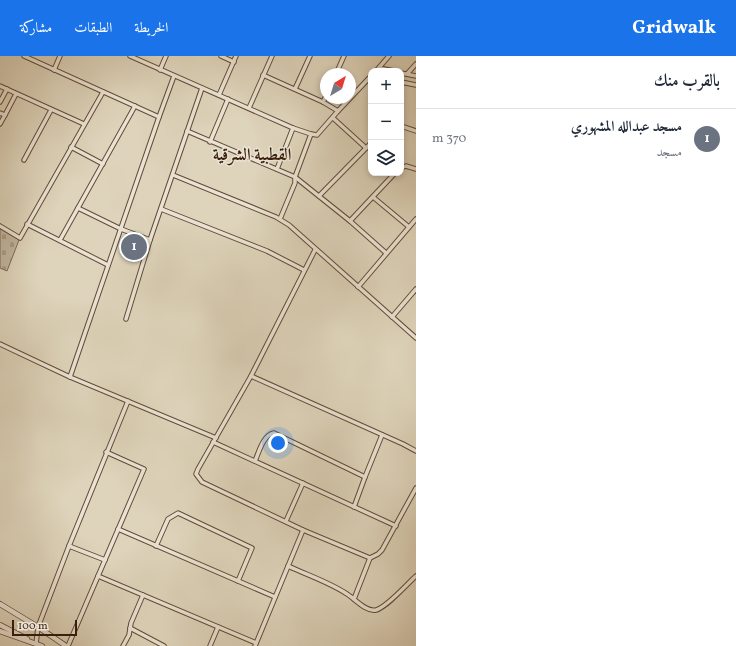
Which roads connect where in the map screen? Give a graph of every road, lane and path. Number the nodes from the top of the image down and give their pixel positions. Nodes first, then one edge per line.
1 (24, 56) edge
2 (60, 56) edge
3 (130, 56) edge
4 (166, 56) edge
5 (221, 56) edge
6 (236, 56) edge
7 (272, 56) edge
8 (310, 56) edge
9 (344, 56) edge
10 (389, 56) edge
11 (234, 62) junction
12 (416, 64) edge
13 (339, 68) edge
14 (378, 68) edge
15 (54, 70) junction
16 (160, 70) junction
17 (404, 73) edge
18 (407, 74) junction
19 (263, 75) junction
20 (174, 76) junction
21 (416, 76) edge
22 (368, 79) edge
23 (404, 83) edge
24 (416, 85) edge
25 (0, 86) edge
26 (202, 88) junction
27 (7, 89) junction
28 (295, 89) junction
29 (102, 92) junction
30 (16, 94) junction
31 (219, 95) junction
32 (228, 99) junction
33 (320, 101) edge
34 (0, 102) edge
35 (326, 104) edge
36 (135, 106) junction
37 (249, 108) junction
38 (51, 110) junction
39 (338, 111) junction
40 (0, 113) edge
41 (5, 115) junction
42 (159, 117) junction
43 (332, 118) junction
44 (0, 124) edge
45 (84, 124) junction
46 (404, 127) edge
47 (293, 128) junction
48 (416, 131) edge
49 (187, 132) junction
50 (311, 134) junction
51 (210, 142) junction
52 (71, 147) junction
53 (366, 148) joint
54 (24, 160) dead end
55 (103, 164) junction
56 (404, 167) edge
57 (277, 169) junction
58 (416, 169) edge
59 (173, 175) junction
60 (392, 176) edge
61 (295, 178) junction
62 (319, 196) junction
63 (373, 197) junction
64 (78, 208) junction
65 (161, 209) junction
66 (416, 218) edge
67 (280, 219) junction
68 (350, 221) junction
69 (28, 224) junction
70 (0, 226) edge
71 (409, 227) junction
72 (121, 229) junction
73 (60, 240) junction
74 (150, 240) junction
75 (315, 250) junction
76 (386, 253) junction
77 (108, 265) junction
78 (304, 270) junction
79 (358, 287) junction
80 (416, 288) edge
81 (392, 317) junction
82 (126, 319) dead end
83 (416, 338) edge
84 (0, 344) edge
85 (251, 376) junction
86 (70, 377) junction
87 (128, 401) junction
88 (382, 435) junction
89 (216, 438) junction
90 (213, 442) junction
91 (416, 444) edge
92 (415, 451) edge
93 (106, 452) junction
94 (255, 461) junction
95 (365, 477) junction
96 (303, 483) junction
97 (416, 488) edge
98 (354, 507) junction
99 (286, 522) junction
100 (396, 526) junction
101 (118, 529) junction
102 (303, 530) junction
103 (69, 546) junction
104 (156, 546) junction
105 (370, 558) junction
106 (105, 560) junction
107 (288, 566) junction
108 (98, 576) junction
109 (416, 576) edge
110 (238, 581) junction
111 (143, 595) junction
112 (275, 597) junction
113 (354, 599) junction
114 (0, 604) edge
115 (0, 625) edge
116 (38, 626) junction
117 (218, 626) junction
118 (130, 628) junction
119 (0, 632) edge
120 (34, 643) junction
121 (256, 644) edge
122 (42, 646) edge
123 (67, 646) edge
124 (123, 646) edge
125 (164, 646) edge
126 (210, 646) edge

1 - 15 street
2 - 15 street
3 - 16 street
4 - 16 street
5 - 11 street
6 - 11 street
7 - 19 street
8 - 28 street
9 - 13 street
10 - 14 street
11 - 31 street
12 - 18 street
15 - 29 street
16 - 20 street
17 - 18 street
18 - 21 street
19 - 28 street
19 - 37 street
20 - 26 street
20 - 42 street
22 - 39 street
23 - 24 street
25 - 27 street
26 - 31 street
26 - 49 street
27 - 30 street
27 - 34 street
28 - 33 street
29 - 36 street
29 - 45 street
30 - 38 street
30 - 41 street
31 - 32 street
32 - 37 street
32 - 51 street
35 - 39 street
36 - 42 street
36 - 55 street
37 - 47 street
38 - 45 street
38 - 54 street
39 - 43 street
40 - 41 street
41 - 44 street
42 - 72 street
43 - 50 street
43 - 53 street
45 - 52 street
46 - 48 street
47 - 50 street
47 - 57 street
49 - 51 street
49 - 59 street
50 - 61 street
51 - 57 street
52 - 55 street
52 - 69 street
53 - 62 street
55 - 64 street
56 - 58 street
57 - 61 street
59 - 65 street
59 - 67 street
60 - 63 street
61 - 62 street
61 - 67 street
62 - 68 street
63 - 68 street
63 - 71 street
64 - 72 street
64 - 73 street
65 - 74 street
65 - 78 street
66 - 71 street
67 - 75 street
68 - 76 street
69 - 70 street
69 - 73 street
71 - 76 street
72 - 74 street
72 - 77 street
73 - 77 street
74 - 82 street
75 - 78 street
75 - 79 street
76 - 79 street
77 - 86 street
78 - 85 street
79 - 81 street
80 - 81 street
81 - 83 street
84 - 86 street
85 - 88 street
85 - 89 street
86 - 87 street
87 - 89 street
87 - 93 street
88 - 92 street
88 - 95 street
89 - 90 street
90 - 94 street
90 - 99 street
91 - 92 street
93 - 101 street
93 - 103 street
94 - 95 street
94 - 96 street
95 - 98 street
96 - 98 street
96 - 99 street
97 - 100 street
98 - 100 street
99 - 102 street
100 - 105 street
101 - 104 street
101 - 106 street
102 - 105 street
102 - 107 street
103 - 106 street
103 - 116 street
104 - 110 street
104 - 110 street
105 - 113 street
106 - 108 street
107 - 112 street
107 - 113 street
108 - 111 street
108 - 123 street
109 - 113 street
110 - 112 street
111 - 117 street
111 - 118 street
112 - 121 street
114 - 116 street
115 - 120 street
116 - 120 street
116 - 123 street
117 - 121 street
117 - 126 street
118 - 124 street
118 - 125 street
119 - 120 street
120 - 122 street

